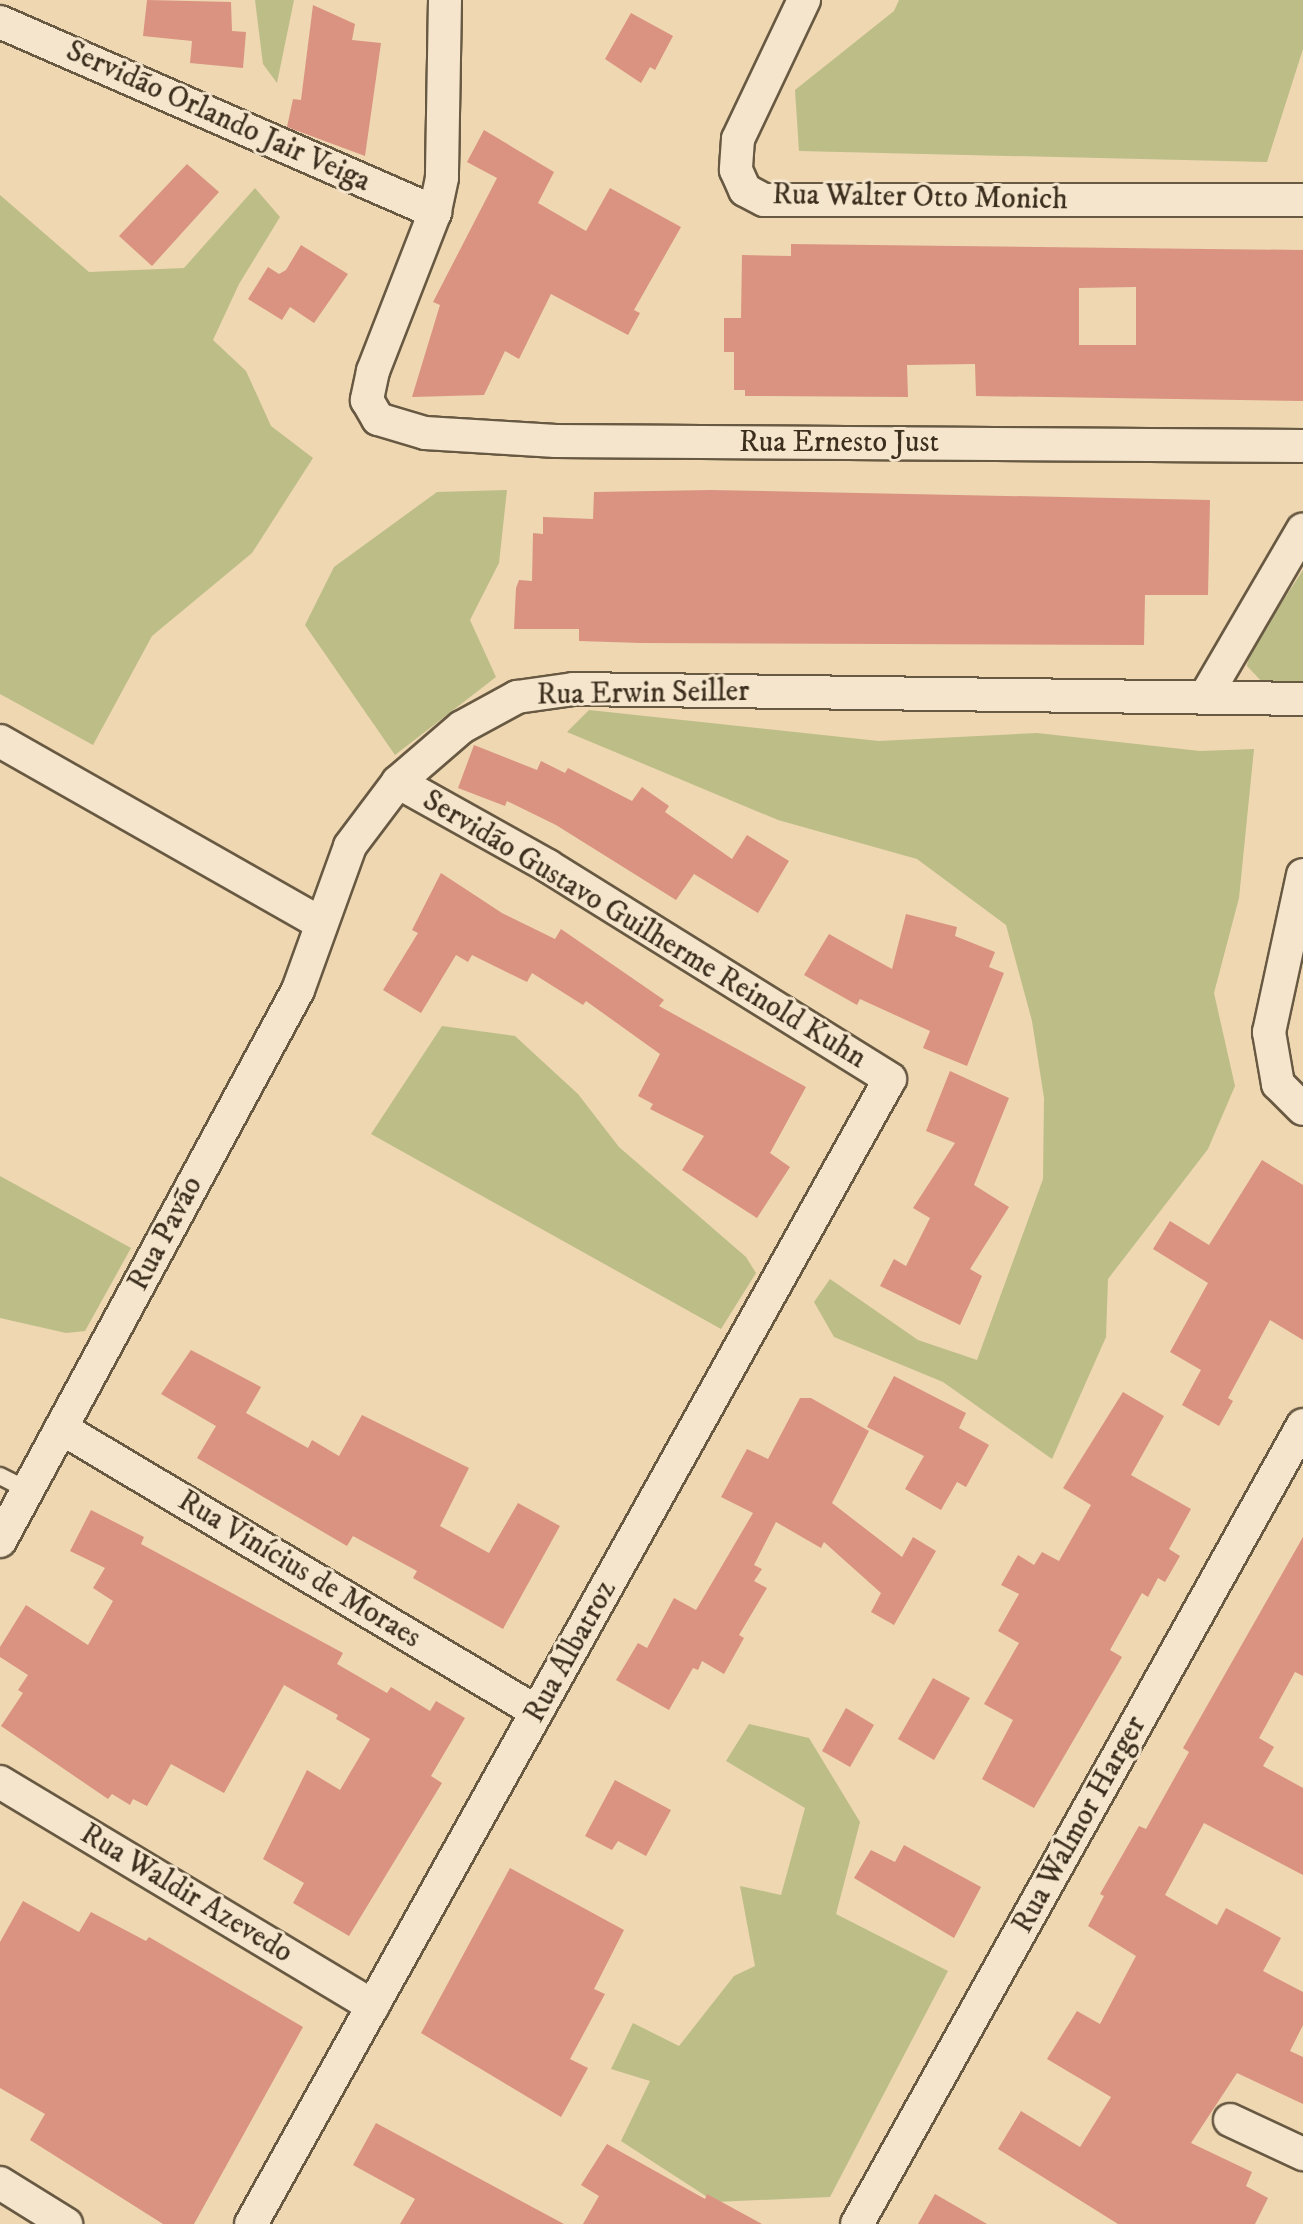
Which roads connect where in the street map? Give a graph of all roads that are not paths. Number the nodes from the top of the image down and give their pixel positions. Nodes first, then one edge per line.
1 (445, 0) edge
2 (804, 0) edge
3 (0, 22) edge
4 (1303, 200) edge
5 (435, 212) junction
6 (1303, 446) edge
7 (1301, 539) edge
8 (1205, 697) junction
9 (1303, 699) edge
10 (0, 741) edge
11 (398, 782) junction
12 (1303, 875) edge
13 (319, 922) junction
14 (890, 1079) joint
15 (1303, 1109) edge
16 (1303, 1425) edge
17 (61, 1428) junction
18 (8, 1506) edge
19 (537, 1712) junction
20 (0, 1782) edge
21 (373, 2006) junction
22 (1230, 2120) dead end
23 (1303, 2154) edge
24 (0, 2183) edge
25 (66, 2224) edge
26 (251, 2224) edge
27 (857, 2224) edge

1 - 5 street
2 - 4 street, Rua Walter Otto Monich
3 - 5 street, Servidão Orlando Jair Veiga
5 - 6 street, Rua Ernesto Just
7 - 8 street
8 - 9 street, Rua Erwin Seiller
8 - 11 street, Rua Erwin Seiller
10 - 13 street
11 - 13 street, Rua Erwin Seiller
11 - 14 street, Servidão Gustavo Guilherme Reinold Kuhn
12 - 15 street
13 - 17 street, Rua Pavão
14 - 19 street, Rua Albatroz
16 - 27 street, Rua Walmor Harger
17 - 18 street, Rua Pavão
17 - 19 street, Rua Vinícius de Moraes
19 - 21 street, Rua Albatroz
20 - 21 street, Rua Waldir Azevedo
21 - 26 street, Rua Albatroz
22 - 23 street
24 - 25 street

